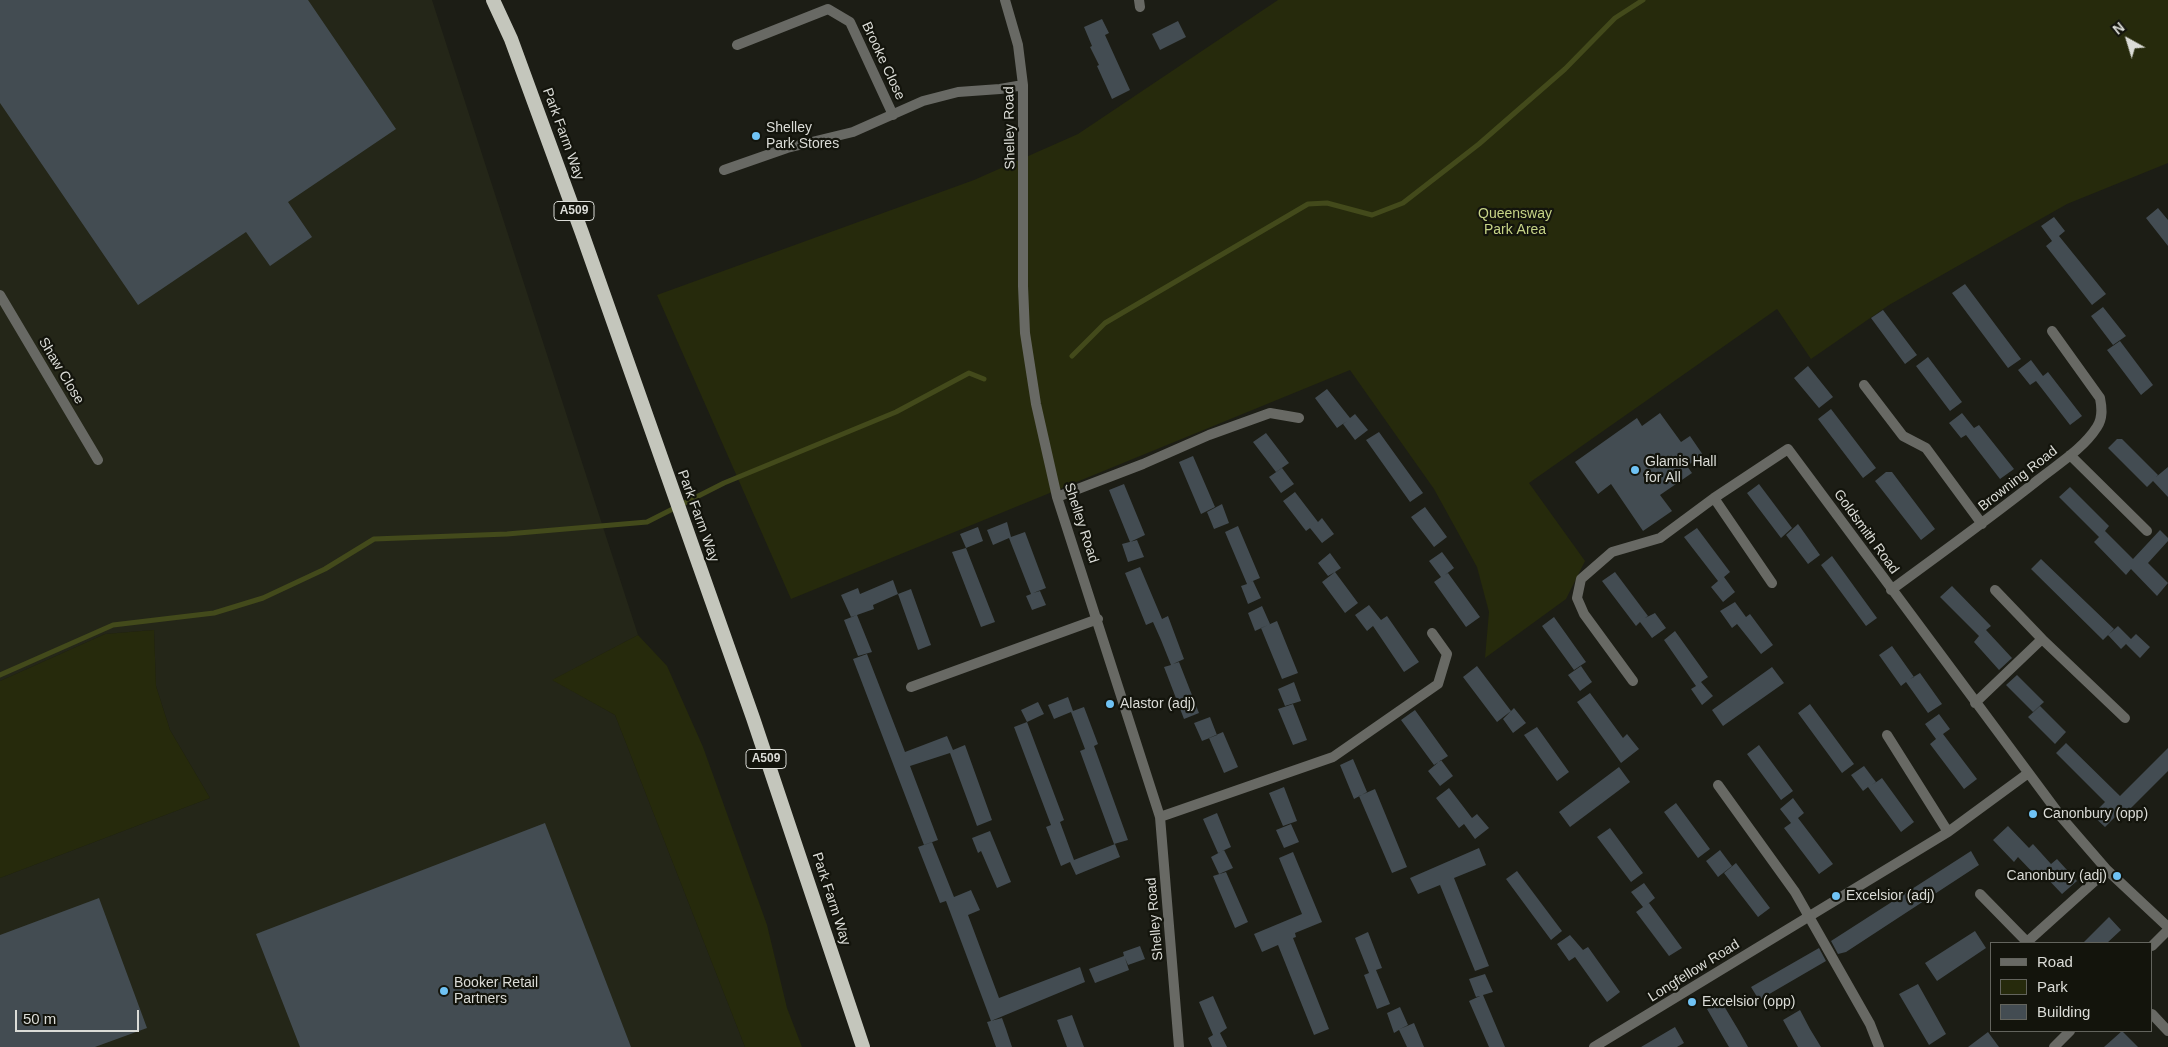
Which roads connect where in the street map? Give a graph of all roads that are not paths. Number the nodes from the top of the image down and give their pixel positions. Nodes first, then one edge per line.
1 (493, 0) edge
2 (1005, 0) edge
3 (737, 45) dead end
4 (1023, 85) junction
5 (893, 115) junction
6 (724, 170) dead end
7 (0, 296) edge
8 (2052, 330) dead end
9 (1864, 385) dead end
10 (1299, 418) dead end
11 (2070, 455) junction
12 (98, 460) dead end
13 (1057, 497) junction
14 (1714, 498) junction
15 (1982, 524) junction
16 (2146, 531) dead end
17 (1772, 583) dead end
18 (1891, 590) junction
19 (1995, 590) dead end
20 (1098, 619) junction
21 (1432, 633) dead end
22 (2042, 639) junction
23 (1633, 680) dead end
24 (911, 686) dead end
25 (1975, 703) junction
26 (2125, 718) dead end
27 (1887, 735) dead end
28 (2027, 774) junction
29 (1718, 785) dead end
30 (1160, 817) junction
31 (1948, 832) junction
32 (2107, 870) junction
33 (1980, 894) dead end
34 (1808, 917) junction
35 (2168, 929) edge
36 (2153, 945) edge
37 (2153, 1015) edge
38 (2168, 1031) edge
39 (2069, 1032) edge
40 (863, 1047) edge
41 (1179, 1047) edge
42 (1594, 1047) edge
43 (1880, 1047) edge
44 (2054, 1047) edge

1 - 40 highway, Park Farm Way / A509
2 - 4 street, Shelley Road
3 - 5 street, Brooke Close
4 - 5 street, Brooke Close
4 - 13 street, Shelley Road
5 - 6 street, Brooke Close
7 - 12 street, Shaw Close
8 - 11 street, Browning Road
9 - 15 street, Browning Road
10 - 13 street
11 - 15 street, Browning Road
11 - 16 street, Browning Road
13 - 20 street, Shelley Road
14 - 17 street
14 - 18 street, Goldsmith Road
14 - 23 street, Goldsmith Road
15 - 18 street, Browning Road
18 - 25 street, Goldsmith Road
19 - 22 street
20 - 24 street
20 - 30 street, Shelley Road
21 - 30 street
22 - 25 street
22 - 26 street
25 - 28 street, Goldsmith Road
27 - 31 street
28 - 31 street, Longfellow Road
28 - 32 street, Goldsmith Road
29 - 34 street
30 - 41 street, Shelley Road
31 - 34 street, Longfellow Road
32 - 33 street
32 - 35 street, Goldsmith Road
34 - 42 street, Longfellow Road
34 - 43 street
35 - 36 street
37 - 38 street
39 - 44 street

